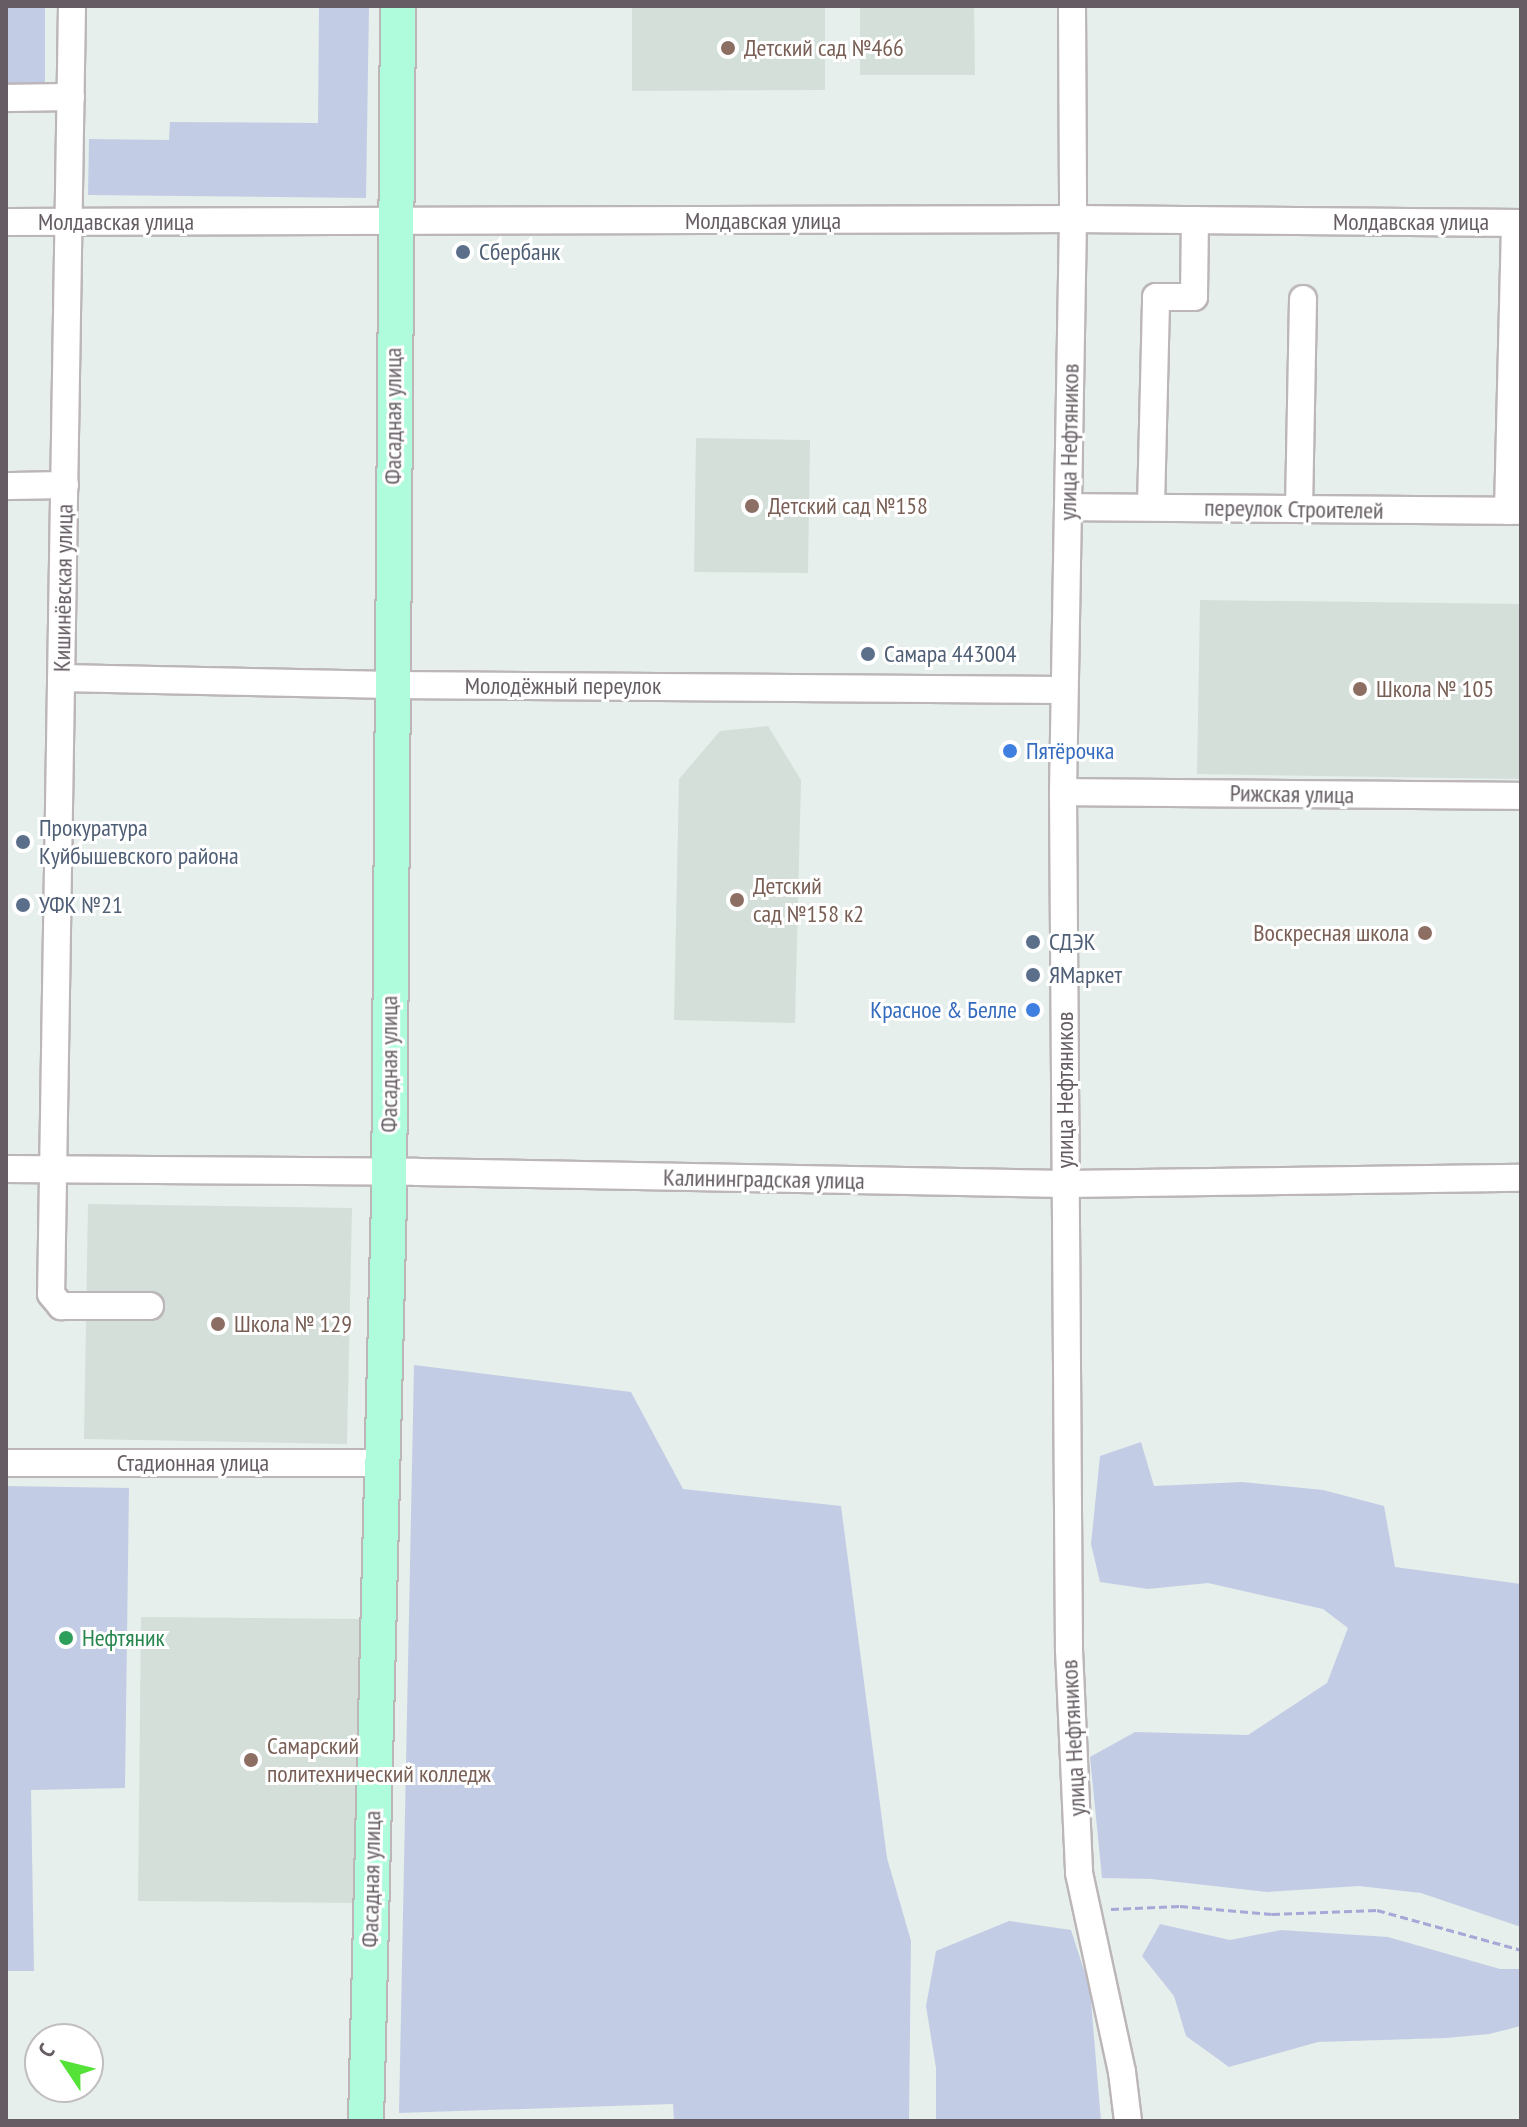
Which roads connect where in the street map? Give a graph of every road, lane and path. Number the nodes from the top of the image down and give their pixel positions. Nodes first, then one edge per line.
1 (72, 6) edge
2 (398, 6) edge
3 (1072, 6) edge
4 (71, 97) junction
5 (6, 98) edge
6 (1073, 219) junction
7 (1195, 220) junction
8 (69, 221) junction
9 (6, 222) edge
10 (394, 223) junction
11 (1518, 223) edge
12 (1303, 299) dead end
13 (65, 485) junction
14 (6, 486) edge
15 (1068, 507) junction
16 (1151, 507) junction
17 (1299, 509) junction
18 (1514, 511) edge
19 (61, 678) junction
20 (392, 685) junction
21 (1064, 690) junction
22 (1063, 792) junction
23 (1521, 796) edge
24 (6, 1169) edge
25 (54, 1169) junction
26 (388, 1172) junction
27 (1521, 1178) edge
28 (1065, 1184) junction
29 (150, 1306) dead end
30 (6, 1463) edge
31 (379, 1463) junction
32 (1087, 1910) junction
33 (1521, 1950) edge
34 (366, 2121) edge
35 (1128, 2121) edge

1 - 4 street, Кишинёвская улица
2 - 10 main road, Фасадная улица
3 - 6 street, улица Нефтяников
4 - 5 street
4 - 8 street, Кишинёвская улица
6 - 7 street, Молдавская улица
6 - 10 street, Молдавская улица
6 - 15 street, улица Нефтяников
7 - 11 street, Молдавская улица
7 - 16 street
8 - 9 street, Молдавская улица
8 - 10 street, Молдавская улица
8 - 13 street, Кишинёвская улица
10 - 20 main road, Фасадная улица
11 - 18 street
12 - 17 street
13 - 14 street
13 - 19 street, Кишинёвская улица
15 - 16 street, переулок Строителей
15 - 21 street, улица Нефтяников
16 - 17 street, переулок Строителей
17 - 18 street, переулок Строителей
19 - 20 street, Молодёжный переулок
19 - 25 street, Кишинёвская улица
20 - 21 street, Молодёжный переулок
20 - 26 main road, Фасадная улица
21 - 22 street, улица Нефтяников
22 - 23 street, Рижская улица
22 - 28 street, улица Нефтяников
24 - 25 street, Калининградская улица
25 - 26 street, Калининградская улица
25 - 29 street, Кишинёвская улица
26 - 28 street, Калининградская улица
26 - 31 main road, Фасадная улица
27 - 28 street, Калининградская улица
28 - 32 street, улица Нефтяников
30 - 31 street, Стадионная улица
31 - 34 main road, Фасадная улица
32 - 33 path
32 - 35 street, улица Нефтяников

